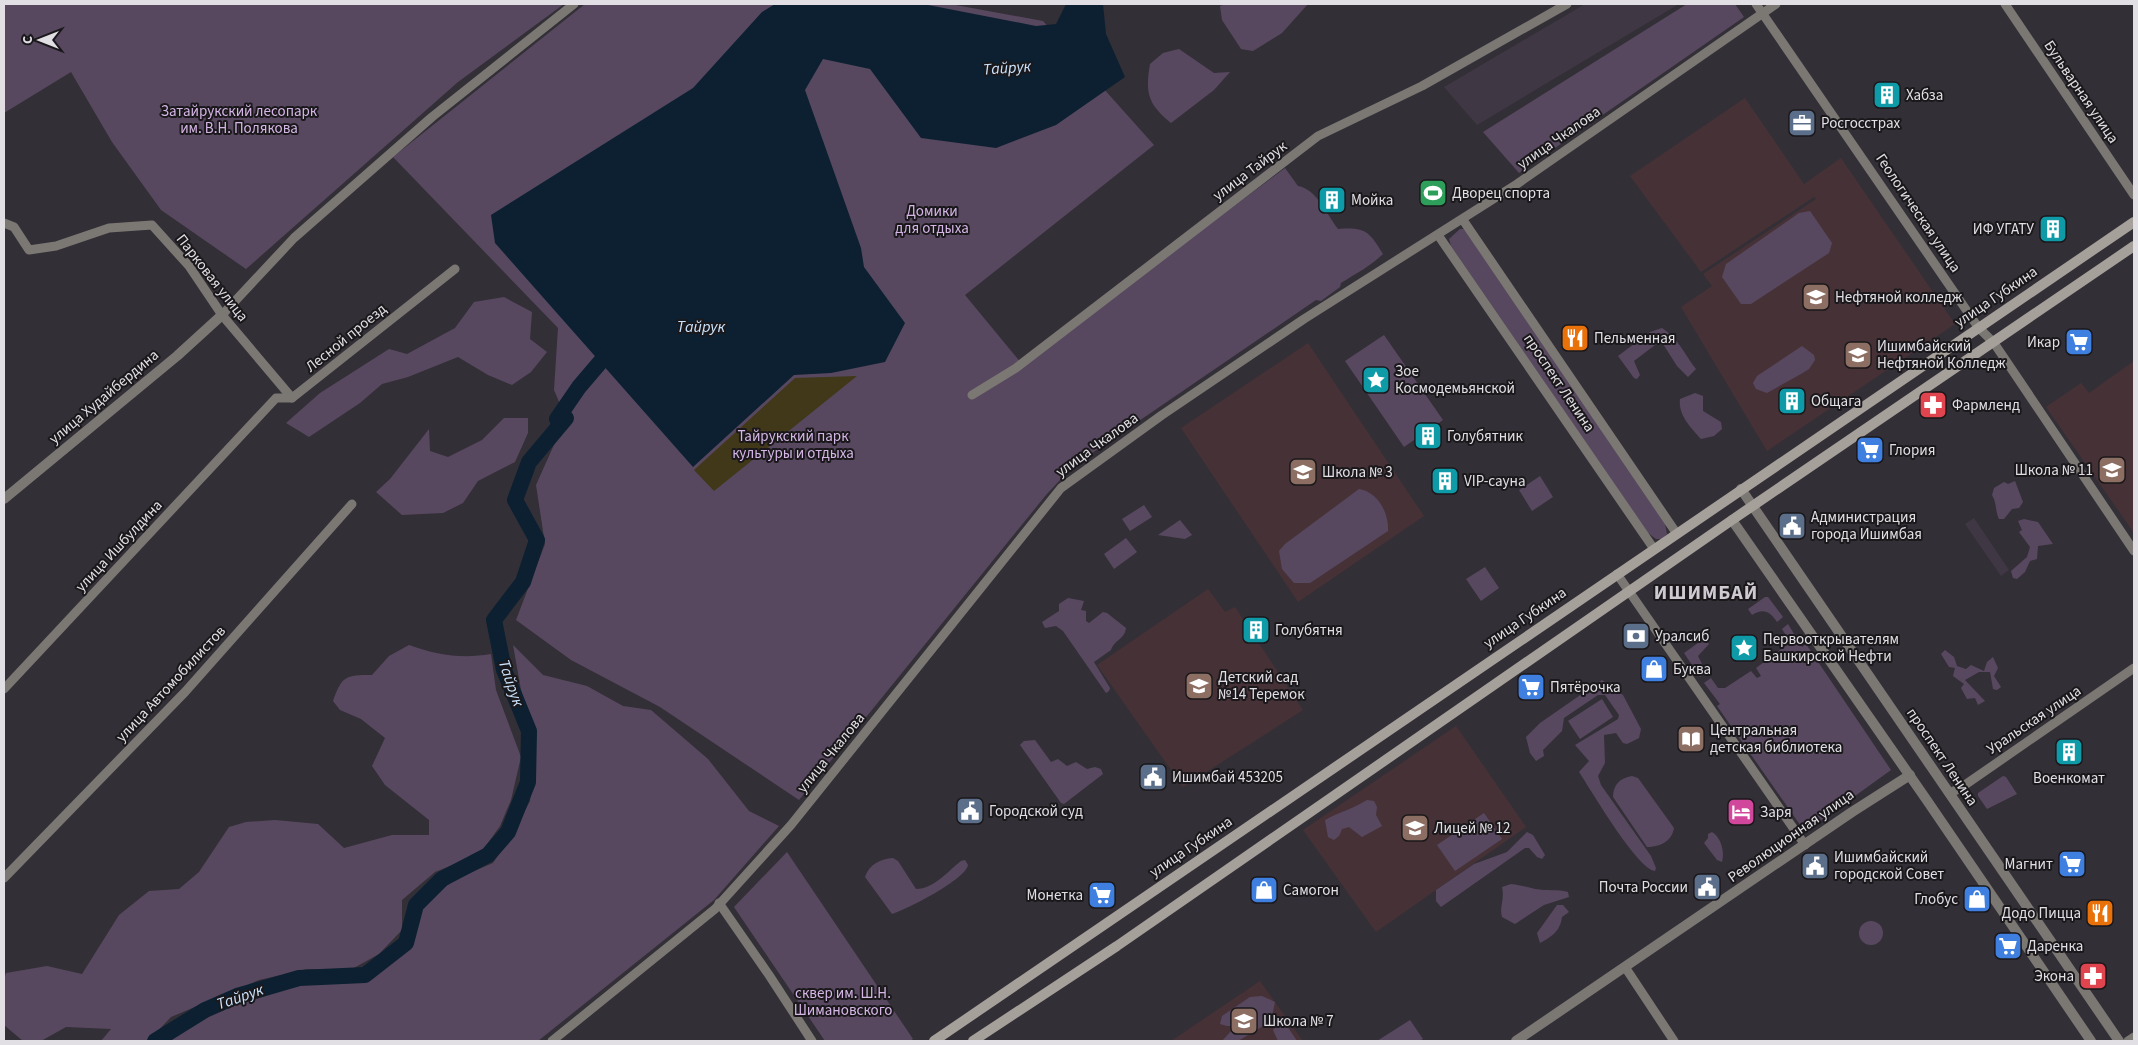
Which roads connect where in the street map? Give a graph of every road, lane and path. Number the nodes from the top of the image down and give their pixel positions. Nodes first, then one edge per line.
1 (574, 4) edge
2 (1567, 4) edge
3 (1756, 4) edge
4 (1776, 4) edge
5 (2005, 4) edge
6 (1763, 13) junction
7 (2134, 195) edge
8 (1463, 220) junction
9 (2134, 222) edge
10 (4, 223) edge
11 (1438, 235) junction
12 (2134, 246) edge
13 (455, 269) dead end
14 (222, 315) junction
15 (1978, 327) junction
16 (1994, 343) junction
17 (972, 396) dead end
18 (292, 398) junction
19 (253, 421) joint
20 (1741, 489) junction
21 (4, 499) edge
22 (352, 504) dead end
23 (1754, 506) junction
24 (1732, 520) junction
25 (1677, 534) junction
26 (1654, 549) junction
27 (2134, 551) edge
28 (1618, 574) junction
29 (1629, 592) junction
30 (2134, 668) edge
31 (4, 689) edge
32 (1910, 775) junction
33 (1949, 793) junction
34 (1805, 845) junction
35 (4, 878) edge
36 (719, 903) junction
37 (1625, 967) junction
38 (2134, 1036) edge
39 (552, 1041) edge
40 (812, 1041) edge
41 (934, 1041) edge
42 (974, 1041) edge
43 (1516, 1041) edge
44 (1674, 1041) edge
45 (2091, 1041) edge
46 (2119, 1041) edge
47 (2128, 1041) edge

1 - 14 street
2 - 17 street, улица Тайрук
3 - 6 street
4 - 6 street, улица Чкалова
5 - 7 street, Бульварная улица
6 - 8 street, улица Чкалова
6 - 15 street, Геологическая улица
8 - 11 street, улица Чкалова
8 - 25 street, проспект Ленина
9 - 15 main road, улица Губкина
10 - 14 street, Парковая улица
11 - 26 street, проспект Ленина
11 - 36 street, улица Чкалова
12 - 16 main road
13 - 18 street, Лесной проезд
14 - 18 street, Парковая улица
14 - 21 street, улица Худайбердина
15 - 16 street, Геологическая улица
15 - 20 main road, улица Губкина
16 - 23 main road
16 - 27 street, Геологическая улица
18 - 19 street, Лесной проезд
19 - 31 street, улица Ишбулдина
20 - 23 street, проспект Ленина
20 - 25 main road, улица Губкина
22 - 35 street, улица Автомобилистов
23 - 24 main road
23 - 33 street, проспект Ленина
24 - 29 main road
24 - 32 street
25 - 26 main road, улица Губкина
26 - 28 main road, улица Губкина
28 - 29 street
28 - 41 main road, улица Губкина
29 - 34 street
29 - 42 main road
30 - 33 street, Уральская улица
32 - 34 street, Революционная улица
32 - 45 street
33 - 46 street, проспект Ленина
34 - 37 street, Революционная улица
36 - 39 street, улица Чкалова
36 - 40 street
37 - 43 street, Революционная улица
37 - 44 street
38 - 47 street

